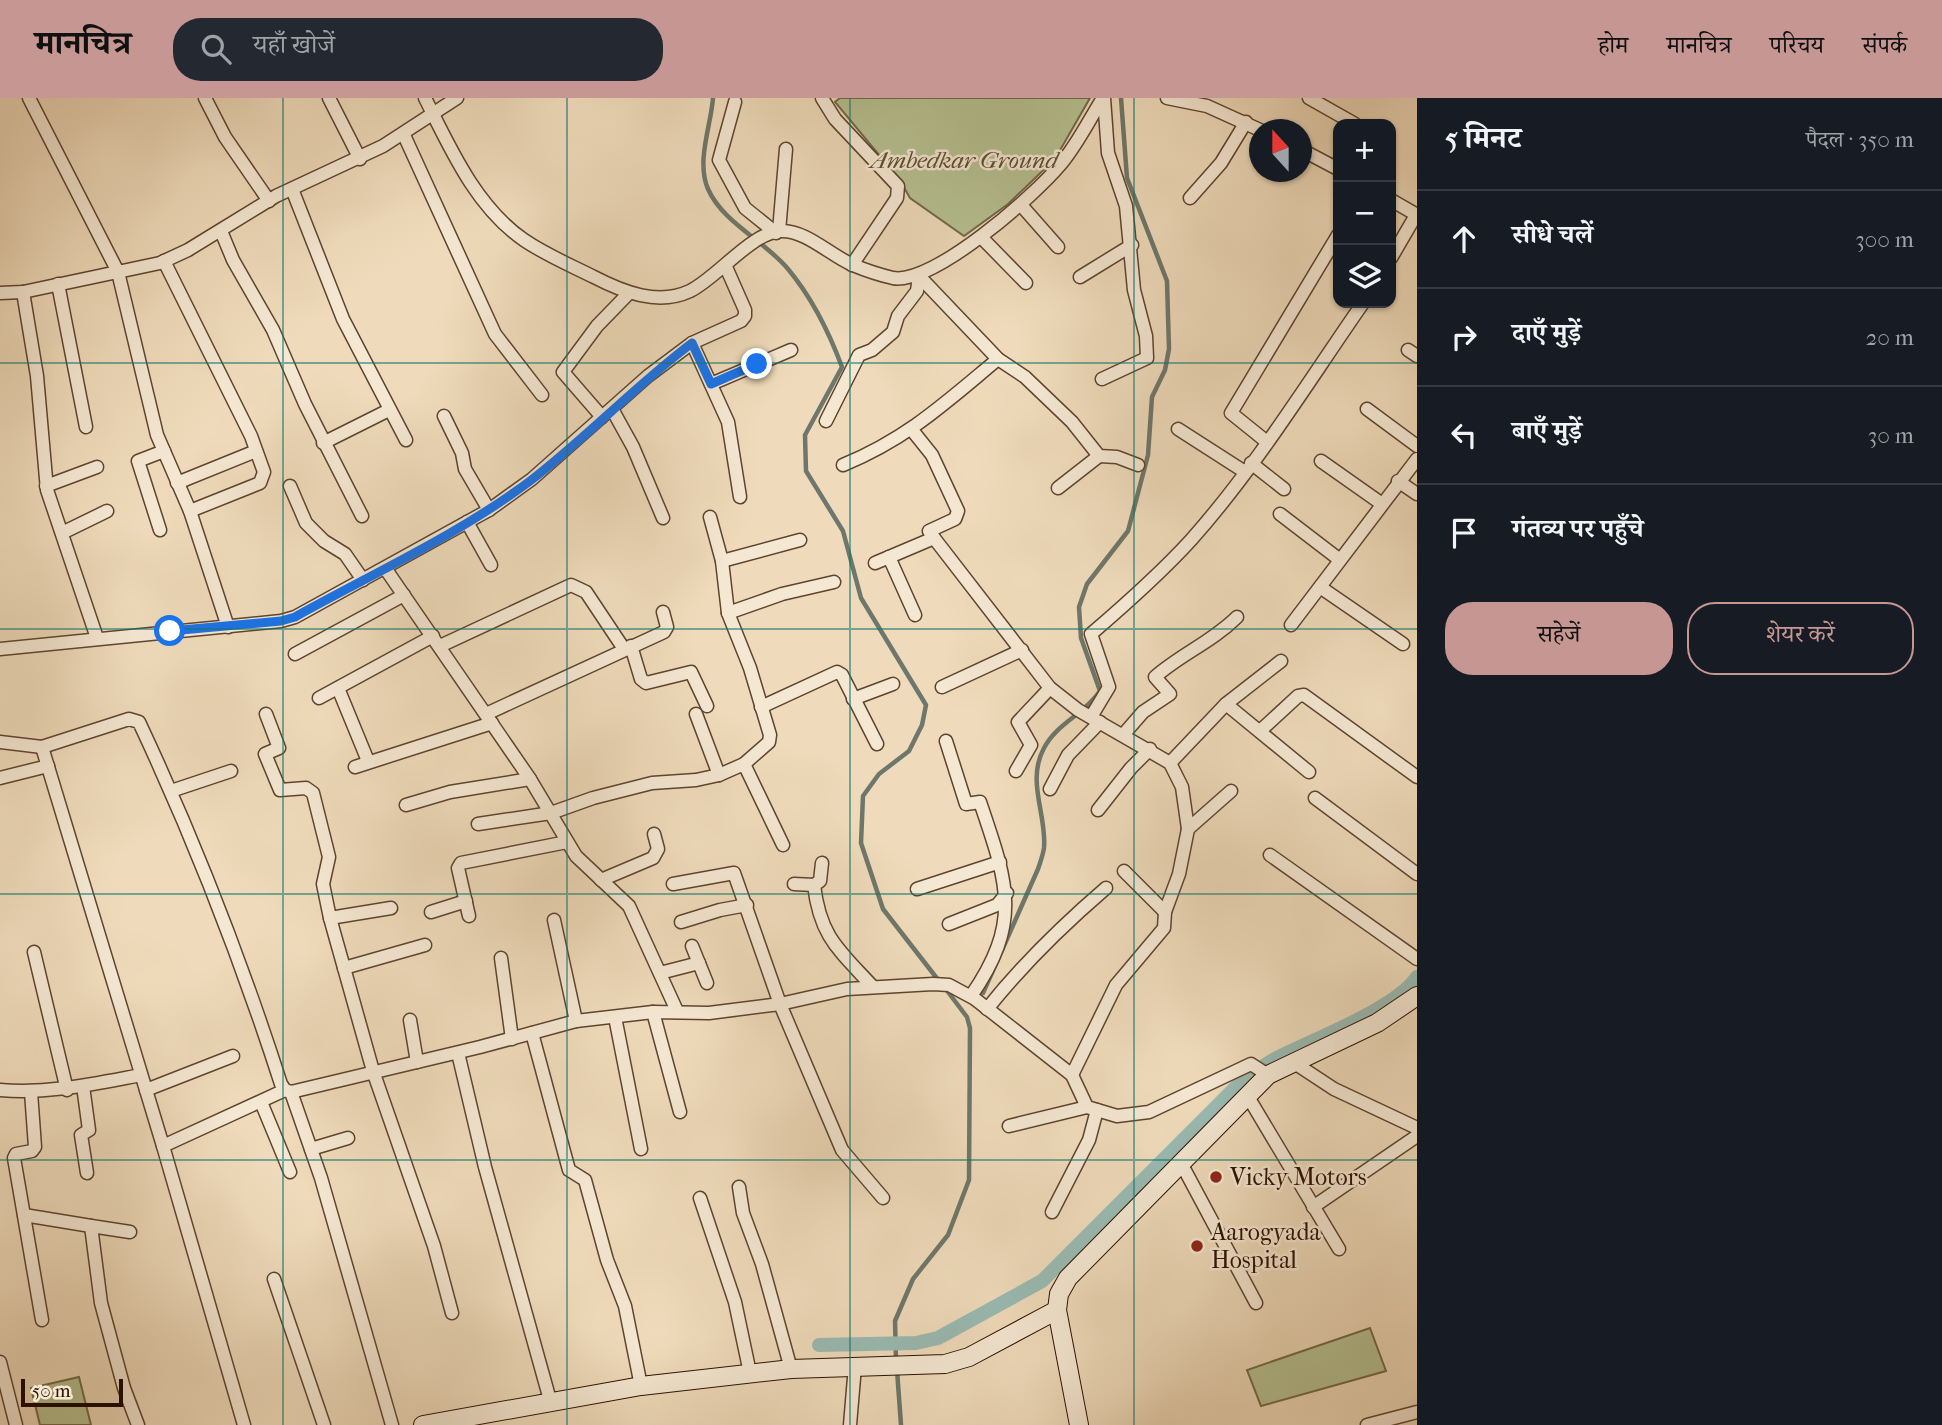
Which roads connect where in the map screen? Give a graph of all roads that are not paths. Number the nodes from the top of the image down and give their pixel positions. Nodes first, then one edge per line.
1 (29, 98) edge
2 (205, 98) edge
3 (329, 98) edge
4 (425, 98) edge
5 (457, 98) edge
6 (822, 98) edge
7 (1104, 98) edge
8 (1167, 98) edge
9 (1309, 98) edge
10 (735, 102) dead end
11 (1209, 102) edge
12 (433, 114) junction
13 (1346, 119) edge
14 (1246, 122) junction
15 (1249, 124) edge
16 (404, 135) junction
17 (786, 149) dead end
18 (1312, 156) edge
19 (359, 159) junction
20 (1333, 166) edge
21 (292, 189) junction
22 (1190, 198) dead end
23 (269, 201) junction
24 (1396, 203) edge
25 (1021, 205) junction
26 (1417, 215) edge
27 (220, 231) junction
28 (776, 233) junction
29 (981, 236) junction
30 (1333, 243) edge
31 (1132, 245) junction
32 (1058, 247) dead end
33 (1396, 250) edge
34 (163, 261) junction
35 (852, 265) junction
36 (726, 267) junction
37 (118, 272) junction
38 (919, 276) junction
39 (1080, 277) dead end
40 (1026, 283) dead end
41 (58, 284) junction
42 (23, 292) junction
43 (0, 293) edge
44 (629, 293) junction
45 (1360, 308) edge
46 (692, 343) junction
47 (791, 350) dead end
48 (998, 359) junction
49 (1102, 379) dead end
50 (711, 384) junction
51 (542, 395) dead end
52 (1367, 409) dead end
53 (389, 411) junction
54 (607, 413) junction
55 (444, 416) dead end
56 (826, 421) dead end
57 (86, 427) dead end
58 (1178, 429) dead end
59 (912, 430) junction
60 (406, 440) dead end
61 (1267, 442) junction
62 (323, 443) junction
63 (1417, 446) edge
64 (163, 451) junction
65 (256, 451) junction
66 (1099, 456) junction
67 (1417, 459) edge
68 (1321, 461) dead end
69 (843, 465) dead end
70 (1138, 465) dead end
71 (97, 467) dead end
72 (1248, 467) junction
73 (1398, 481) junction
74 (177, 483) junction
75 (46, 486) junction
76 (290, 486) dead end
77 (1058, 488) dead end
78 (1284, 489) dead end
79 (1417, 494) edge
80 (740, 497) dead end
81 (1382, 504) junction
82 (489, 510) junction
83 (107, 511) dead end
84 (190, 511) junction
85 (1280, 514) dead end
86 (362, 516) dead end
87 (710, 517) dead end
88 (663, 518) dead end
89 (467, 522) junction
90 (160, 530) dead end
91 (62, 533) junction
92 (934, 538) junction
93 (800, 540) dead end
94 (890, 557) junction
95 (1340, 560) junction
96 (722, 561) junction
97 (875, 563) dead end
98 (491, 565) dead end
99 (385, 568) junction
100 (363, 580) junction
101 (834, 582) dead end
102 (1320, 587) junction
103 (404, 595) junction
104 (663, 612) dead end
105 (728, 614) junction
106 (915, 615) dead end
107 (1237, 617) dead end
108 (1291, 625) dead end
109 (229, 626) junction
110 (97, 638) junction
111 (437, 641) junction
112 (1403, 644) dead end
113 (627, 648) junction
114 (0, 649) edge
115 (1022, 650) junction
116 (295, 654) dead end
117 (1281, 661) dead end
118 (893, 684) dead end
119 (942, 687) dead end
120 (338, 688) junction
121 (1050, 688) junction
122 (319, 698) dead end
123 (853, 699) junction
124 (1226, 704) junction
125 (761, 707) junction
126 (265, 714) dead end
127 (1089, 716) junction
128 (489, 718) junction
129 (1260, 731) junction
130 (1124, 735) junction
131 (946, 741) dead end
132 (0, 742) edge
133 (877, 744) dead end
134 (42, 747) junction
135 (1150, 750) junction
136 (368, 761) junction
137 (1170, 763) junction
138 (744, 764) junction
139 (48, 766) junction
140 (355, 767) dead end
141 (231, 771) dead end
142 (1016, 771) dead end
143 (1309, 772) dead end
144 (719, 775) junction
145 (0, 778) edge
146 (1417, 778) edge
147 (530, 779) junction
148 (1050, 789) dead end
149 (171, 791) junction
150 (1231, 791) dead end
151 (1315, 798) dead end
152 (406, 805) dead end
153 (1098, 810) dead end
154 (551, 813) junction
155 (478, 824) dead end
156 (1188, 829) junction
157 (654, 834) dead end
158 (567, 842) junction
159 (783, 845) dead end
160 (1270, 855) dead end
161 (1000, 862) junction
162 (822, 863) dead end
163 (1124, 871) dead end
164 (1417, 874) edge
165 (601, 880) junction
166 (673, 884) dead end
167 (794, 884) dead end
168 (814, 885) junction
169 (1106, 888) dead end
170 (917, 889) dead end
171 (1007, 892) junction
172 (466, 901) junction
173 (747, 905) junction
174 (391, 908) dead end
175 (431, 912) dead end
176 (1165, 912) junction
177 (469, 916) dead end
178 (330, 918) junction
179 (554, 920) dead end
180 (681, 922) dead end
181 (949, 924) dead end
182 (425, 945) dead end
183 (692, 946) dead end
184 (34, 952) dead end
185 (500, 958) dead end
186 (1417, 959) edge
187 (699, 963) junction
188 (344, 968) junction
189 (660, 973) junction
190 (707, 983) dead end
191 (873, 987) junction
192 (971, 996) junction
193 (1417, 996) edge
194 (780, 1004) junction
195 (987, 1009) junction
196 (677, 1011) junction
197 (653, 1012) junction
198 (615, 1017) junction
199 (410, 1020) dead end
200 (576, 1021) junction
201 (532, 1033) junction
202 (512, 1039) junction
203 (458, 1053) junction
204 (233, 1056) dead end
205 (417, 1062) junction
206 (1293, 1062) junction
207 (373, 1071) junction
208 (1262, 1071) junction
209 (141, 1075) junction
210 (1072, 1075) junction
211 (83, 1086) junction
212 (0, 1090) edge
213 (67, 1090) junction
214 (146, 1090) junction
215 (288, 1091) junction
216 (31, 1092) junction
217 (1247, 1095) junction
218 (261, 1102) junction
219 (1092, 1109) junction
220 (680, 1112) dead end
221 (1009, 1126) dead end
222 (1417, 1128) edge
223 (1417, 1136) edge
224 (348, 1138) dead end
225 (163, 1146) junction
226 (311, 1149) junction
227 (641, 1149) dead end
228 (1181, 1163) junction
229 (289, 1172) dead end
230 (87, 1173) dead end
231 (739, 1187) dead end
232 (700, 1198) dead end
233 (883, 1198) dead end
234 (1313, 1207) junction
235 (1052, 1212) dead end
236 (24, 1215) junction
237 (91, 1226) junction
238 (130, 1232) dead end
239 (1339, 1249) dead end
240 (274, 1279) dead end
241 (1256, 1303) dead end
242 (1057, 1310) junction
243 (452, 1313) dead end
244 (42, 1320) dead end
245 (0, 1362) edge
246 (855, 1366) junction
247 (791, 1368) junction
248 (750, 1373) junction
249 (641, 1385) junction
250 (550, 1401) junction
251 (1412, 1417) edge
252 (16, 1425) edge
253 (138, 1425) edge
254 (244, 1425) edge
255 (324, 1425) edge
256 (392, 1425) edge
257 (423, 1425) edge
258 (850, 1425) edge
259 (1079, 1425) edge
260 (1367, 1425) edge

1 - 37 street
2 - 23 street
3 - 19 street
4 - 12 street
5 - 12 street
6 - 35 street
7 - 25 street
7 - 31 street
8 - 11 street
9 - 13 street
10 - 28 street
11 - 14 street
12 - 16 street
12 - 44 street
14 - 15 street
14 - 22 street
16 - 19 street
16 - 51 street
17 - 28 street
18 - 20 street
19 - 21 street
21 - 23 street
21 - 53 street
23 - 27 street
24 - 26 street
25 - 29 street
25 - 32 street
26 - 33 street
27 - 34 street
27 - 62 street
28 - 35 street
28 - 36 street
29 - 38 street
29 - 40 street
30 - 61 street
31 - 39 street
31 - 49 street
34 - 37 street
34 - 65 street
35 - 38 street
36 - 44 street
36 - 46 street
37 - 41 street
37 - 64 street
38 - 48 street
38 - 56 street
41 - 42 street
41 - 57 street
42 - 43 street
42 - 75 street
44 - 54 street
45 - 61 street
46 - 50 street
46 - 54 street
47 - 50 street
48 - 59 street
48 - 66 street
50 - 80 street
52 - 63 street
53 - 60 street
53 - 62 street
54 - 82 street
54 - 88 street
55 - 82 street
58 - 72 street
59 - 69 street
59 - 92 street
61 - 72 street
62 - 86 street
64 - 74 street
64 - 90 street
65 - 74 street
65 - 84 street
66 - 70 street
66 - 77 street
67 - 73 street
68 - 81 street
71 - 75 street
72 - 78 street
72 - 127 street
73 - 79 street
73 - 81 street
74 - 84 street
75 - 91 street
76 - 100 street
81 - 95 street
82 - 89 street
83 - 91 street
84 - 109 street
85 - 95 street
87 - 96 street
89 - 98 street
89 - 99 street
91 - 110 street
92 - 94 street
92 - 115 street
93 - 96 street
94 - 97 street
94 - 106 street
95 - 102 street
96 - 105 street
99 - 100 street
99 - 103 street
100 - 109 street
101 - 105 street
102 - 108 street
102 - 112 street
103 - 111 street
103 - 116 street
104 - 113 street
105 - 125 street
107 - 130 street
109 - 110 street
110 - 114 street
111 - 113 street
111 - 120 street
111 - 128 street
113 - 128 street
113 - 144 street
115 - 119 street
115 - 121 street
117 - 124 street
118 - 123 street
120 - 122 street
120 - 136 street
121 - 127 street
121 - 142 street
123 - 125 street
123 - 133 street
124 - 129 street
124 - 137 street
125 - 138 street
126 - 178 street
127 - 130 street
127 - 148 street
128 - 136 street
128 - 147 street
129 - 143 street
129 - 146 street
130 - 135 street
131 - 161 street
132 - 134 street
134 - 139 street
134 - 149 street
135 - 137 street
135 - 153 street
136 - 140 street
137 - 156 street
138 - 144 street
138 - 159 street
139 - 145 street
139 - 209 street
141 - 149 street
144 - 154 street
147 - 152 street
147 - 154 street
149 - 215 street
150 - 156 street
151 - 164 street
154 - 155 street
154 - 158 street
156 - 176 street
157 - 165 street
158 - 165 street
158 - 172 street
160 - 186 street
161 - 170 street
161 - 171 street
162 - 168 street
163 - 176 street
165 - 189 street
166 - 173 street
167 - 168 street
168 - 191 street
169 - 195 street
171 - 181 street
171 - 192 street
172 - 175 street
172 - 177 street
173 - 180 street
173 - 194 street
174 - 178 street
176 - 210 street
178 - 188 street
179 - 200 street
182 - 188 street
183 - 187 street
184 - 213 street
185 - 202 street
187 - 189 street
187 - 190 street
188 - 207 street
189 - 196 street
191 - 192 street
191 - 194 street
192 - 195 street
193 - 206 street
194 - 196 street
194 - 233 street
195 - 210 street
196 - 197 street
197 - 198 street
197 - 220 street
198 - 200 street
198 - 227 street
199 - 205 street
200 - 201 street
201 - 202 street
201 - 249 street
202 - 203 street
203 - 205 street
203 - 250 street
204 - 214 street
205 - 207 street
206 - 208 street
206 - 222 street
207 - 215 street
207 - 243 street
208 - 217 street
208 - 219 street
209 - 211 street
209 - 214 street
210 - 219 street
211 - 213 street
211 - 230 street
212 - 216 street
213 - 216 street
214 - 225 street
215 - 218 street
215 - 226 street
216 - 236 street
217 - 228 street
217 - 234 street
218 - 225 street
218 - 229 street
219 - 221 street
219 - 235 street
223 - 234 street
224 - 226 street
225 - 254 street
226 - 256 street
228 - 241 street
228 - 242 street
231 - 247 street
232 - 248 street
234 - 239 street
236 - 237 street
236 - 244 street
237 - 238 street
237 - 253 street
240 - 255 street
242 - 246 street
242 - 259 street
245 - 252 street
246 - 247 street
246 - 258 street
247 - 248 street
248 - 249 street
249 - 250 street
250 - 257 street
251 - 260 street

